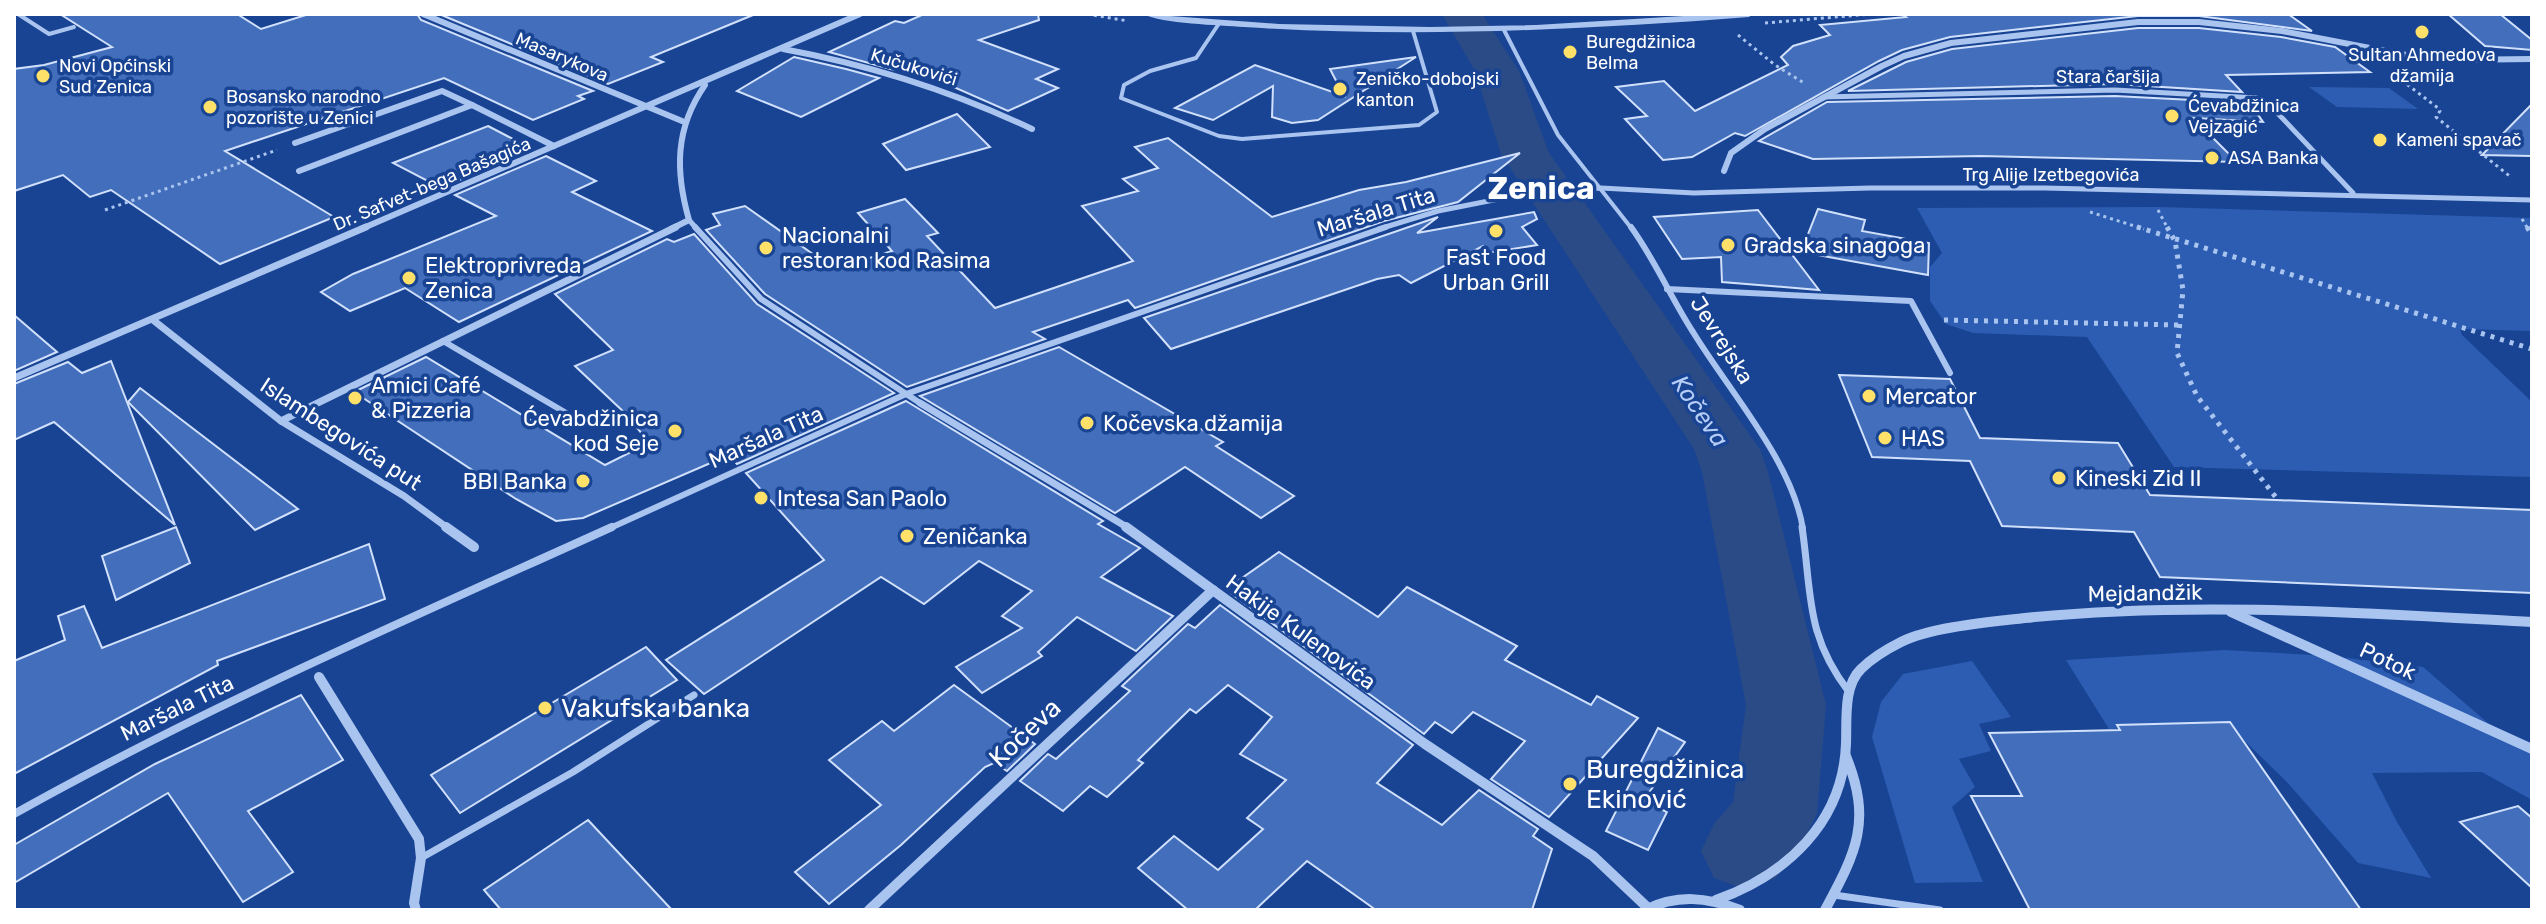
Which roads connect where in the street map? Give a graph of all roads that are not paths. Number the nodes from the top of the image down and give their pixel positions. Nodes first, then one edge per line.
1 (18, 14) edge
2 (423, 14) edge
3 (860, 14) edge
4 (1147, 14) edge
5 (1749, 14) edge
6 (1220, 22) junction
7 (74, 27) dead end
8 (1504, 30) junction
9 (1413, 31) junction
10 (783, 49) junction
11 (2532, 59) edge
12 (708, 81) junction
13 (1823, 97) junction
14 (472, 105) junction
15 (646, 107) junction
16 (682, 121) junction
17 (1032, 129) dead end
18 (295, 143) dead end
19 (554, 146) junction
20 (299, 171) dead end
21 (1724, 171) dead end
22 (1601, 188) junction
23 (1569, 189) joint
24 (2353, 193) junction
25 (2532, 200) edge
26 (689, 220) junction
27 (1667, 289) junction
28 (153, 320) junction
29 (443, 341) junction
30 (1950, 373) dead end
31 (14, 378) edge
32 (906, 394) junction
33 (920, 403) joint
34 (281, 421) junction
35 (585, 424) dead end
36 (474, 547) dead end
37 (1213, 590) junction
38 (2227, 610) junction
39 (2532, 622) edge
40 (319, 677) dead end
41 (1849, 692) junction
42 (694, 695) dead end
43 (2532, 749) edge
44 (1846, 755) junction
45 (14, 814) edge
46 (421, 858) junction
47 (1834, 895) junction
48 (1716, 900) junction
49 (1646, 909) edge
50 (416, 910) edge
51 (869, 910) edge
52 (1740, 910) edge
53 (1825, 910) edge
54 (1940, 910) edge

1 - 7 lane
2 - 15 street, Masarykova
3 - 10 street, Dr. Safvet-bega Bašagića
4 - 6 street
5 - 8 street
6 - 9 street
6 - 9 lane
8 - 9 street
8 - 22 lane, Jevrejska
10 - 12 street, Dr. Safvet-bega Bašagića
10 - 17 street, Kučukovići
11 - 13 street
12 - 15 street, Dr. Safvet-bega Bašagića
12 - 16 street
13 - 21 street
13 - 24 street, Stara čaršija
14 - 18 street
14 - 19 street
14 - 20 street
15 - 16 street, Masarykova
15 - 19 street, Dr. Safvet-bega Bašagića
16 - 26 street
19 - 28 street, Dr. Safvet-bega Bašagića
22 - 23 street, Trg Alije Izetbegovića
22 - 24 street, Trg Alije Izetbegovića
22 - 27 lane, Jevrejska
23 - 32 street, Maršala Tita
24 - 25 street, Trg Alije Izetbegovića
26 - 29 street
26 - 32 street
27 - 30 lane
27 - 41 lane, Jevrejska
28 - 31 street, Dr. Safvet-bega Bašagića
28 - 34 street, Islambegovića put
29 - 34 street
29 - 35 lane
32 - 33 street
32 - 45 street, Maršala Tita
33 - 37 street, Hakije Kulenovića
34 - 36 street, Islambegovića put
37 - 49 street, Hakije Kulenovića
37 - 51 street, Kočeva
38 - 39 street, Mejdandžik
38 - 41 street, Mejdandžik
38 - 43 street, Potok
40 - 46 street
41 - 44 street, Mejdandžik
42 - 46 lane
44 - 47 street
44 - 48 street
46 - 50 street
47 - 53 street
47 - 54 lane
48 - 49 street
48 - 52 street

